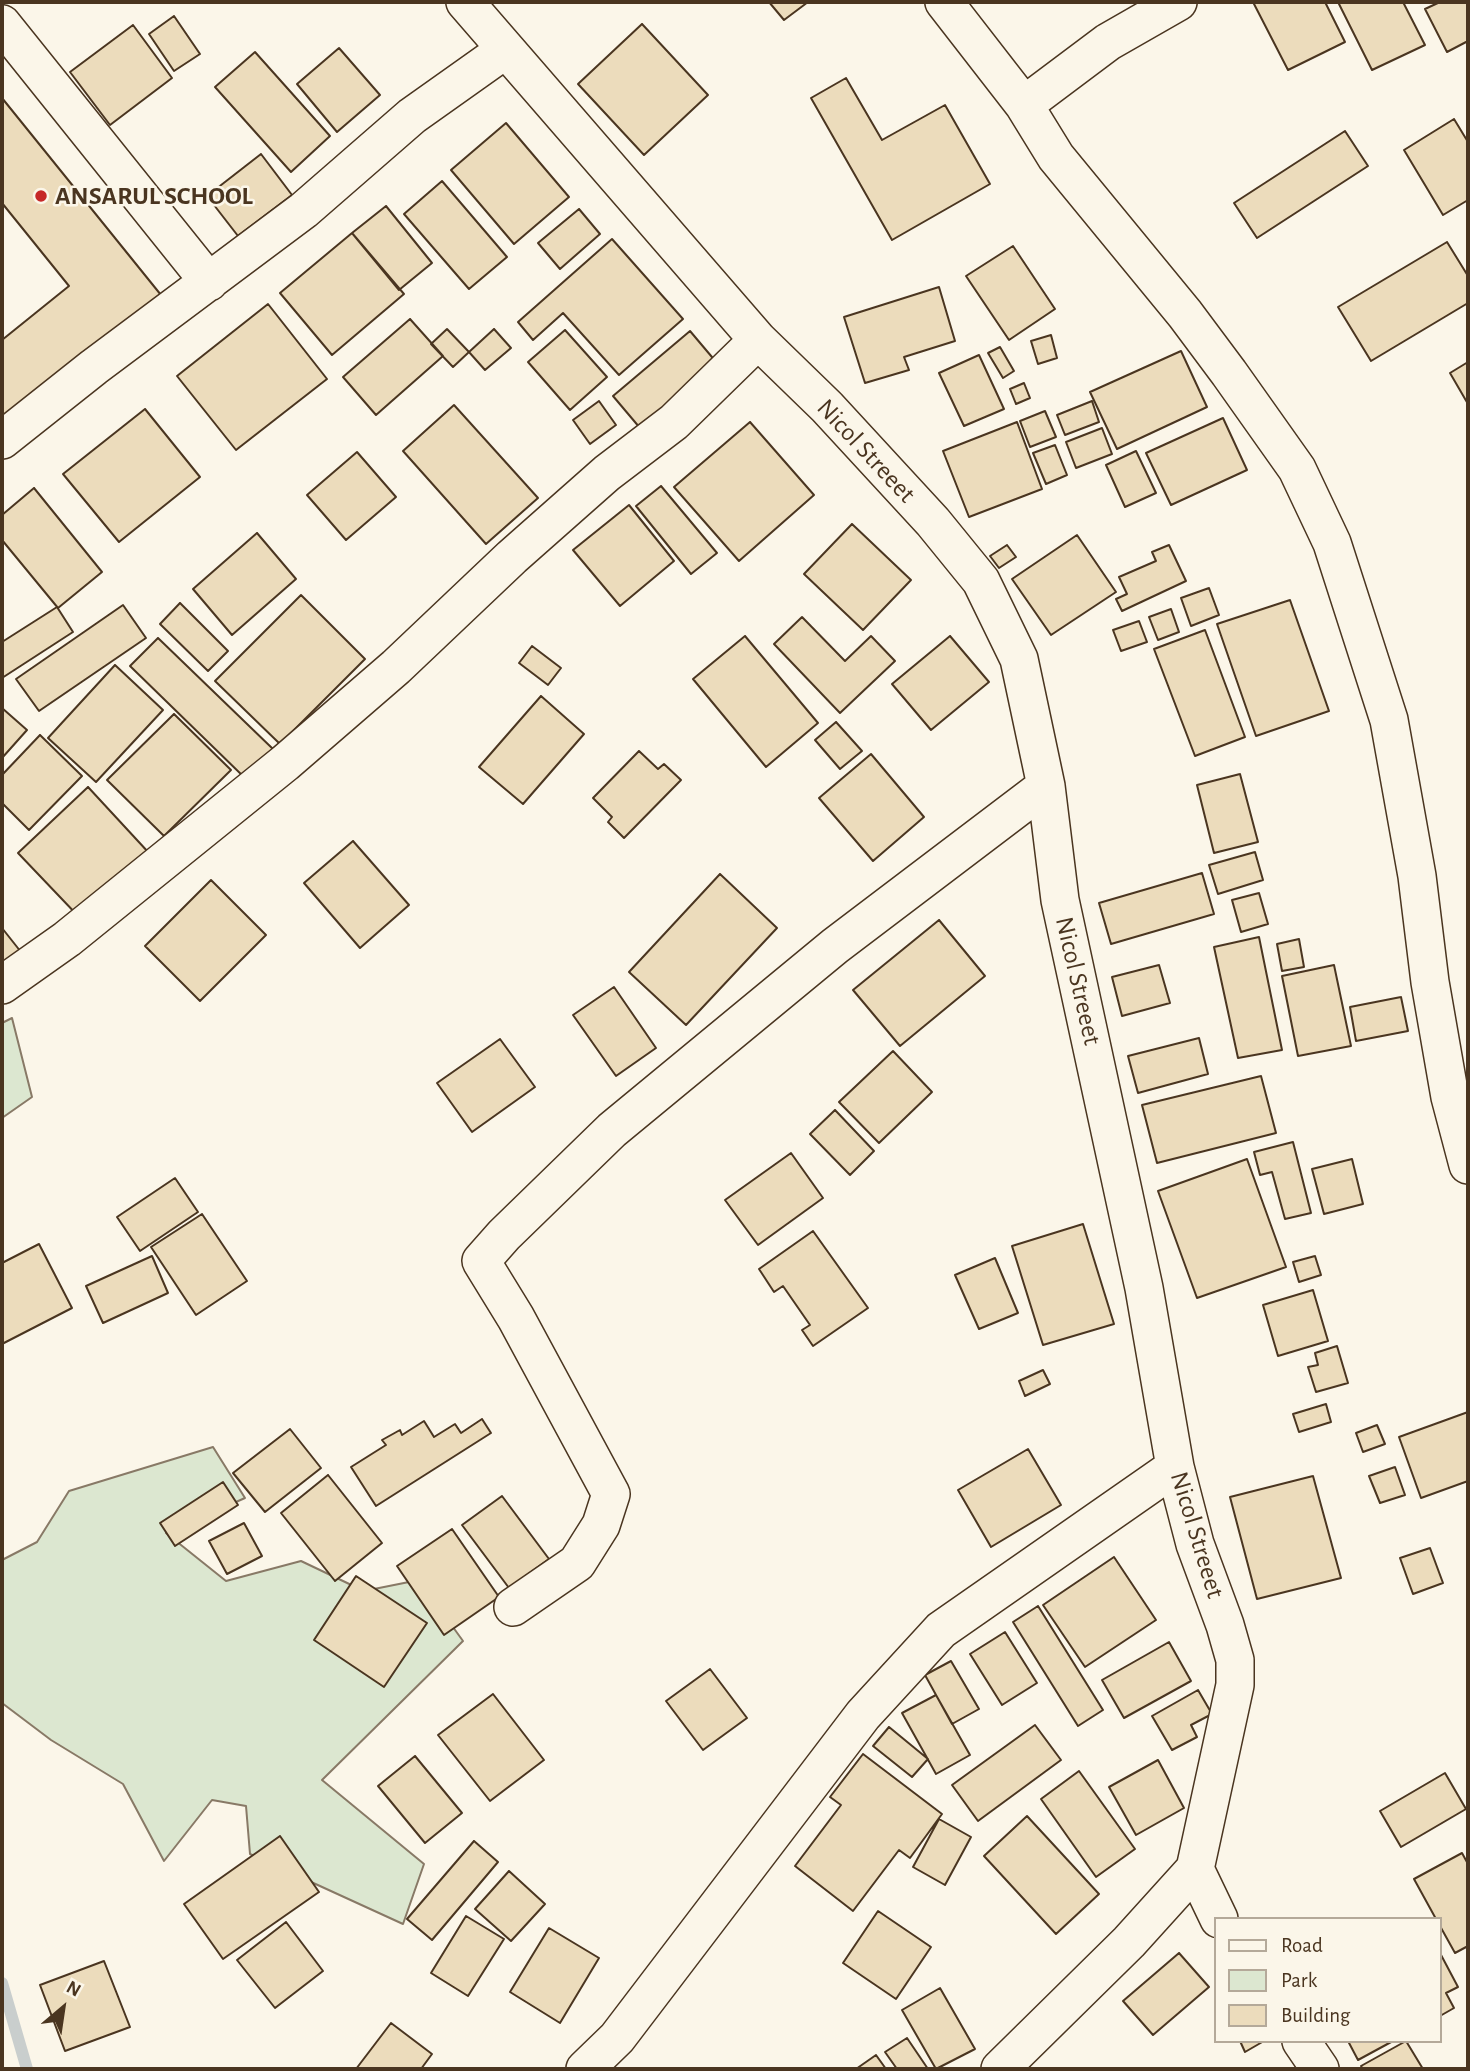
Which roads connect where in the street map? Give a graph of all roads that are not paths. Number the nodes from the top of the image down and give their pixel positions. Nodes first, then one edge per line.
1 (465, 2) edge
2 (944, 2) edge
3 (1178, 2) edge
4 (2, 24) edge
5 (505, 50) junction
6 (1024, 105) junction
7 (209, 282) junction
8 (758, 340) junction
9 (2, 440) edge
10 (1046, 786) junction
11 (2, 985) edge
12 (1468, 1166) edge
13 (1175, 1467) junction
14 (513, 1608) dead end
15 (1195, 1869) junction
16 (1218, 1917) edge
17 (1302, 2043) edge
18 (584, 2069) edge
19 (1000, 2069) edge
20 (1320, 2069) edge

1 - 5 street, Nicol Streeet
2 - 6 street
3 - 6 street
4 - 7 street
5 - 7 street
5 - 8 street, Nicol Streeet
6 - 12 street
7 - 9 street
8 - 10 street, Nicol Streeet
8 - 11 street
10 - 13 street, Nicol Streeet
10 - 14 street
13 - 15 street, Nicol Streeet
13 - 18 street
15 - 16 street
15 - 19 street
17 - 20 street

